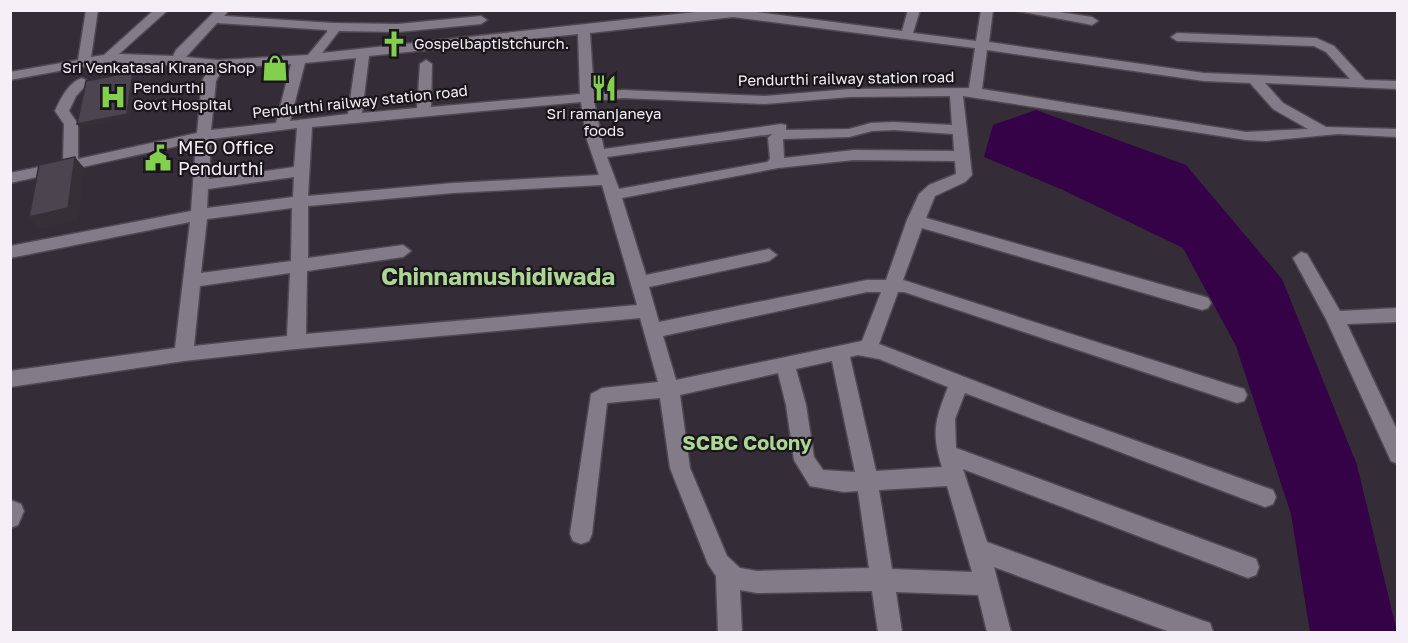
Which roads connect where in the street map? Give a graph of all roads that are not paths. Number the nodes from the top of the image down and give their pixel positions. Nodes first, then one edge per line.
1 (92, 10) edge
2 (162, 10) edge
3 (914, 10) edge
4 (987, 10) edge
5 (1019, 10) edge
6 (219, 15) edge
7 (481, 15) edge
8 (1092, 21) dead end
9 (430, 25) junction
10 (333, 27) junction
11 (584, 30) junction
12 (906, 37) junction
13 (1177, 37) dead end
14 (482, 40) junction
15 (428, 45) junction
16 (980, 46) junction
17 (363, 52) junction
18 (108, 58) junction
19 (305, 59) junction
20 (179, 60) junction
21 (84, 61) junction
22 (219, 64) junction
23 (426, 64) dead end
24 (10, 76) edge
25 (1255, 80) junction
26 (81, 82) dead end
27 (1362, 84) junction
28 (1398, 85) edge
29 (975, 92) junction
30 (956, 93) junction
31 (587, 96) junction
32 (782, 99) junction
33 (424, 111) junction
34 (356, 117) junction
35 (305, 123) junction
36 (282, 126) junction
37 (961, 130) junction
38 (780, 131) junction
39 (1323, 131) junction
40 (1398, 132) edge
41 (202, 136) junction
42 (598, 154) junction
43 (964, 156) junction
44 (775, 164) junction
45 (70, 165) junction
46 (300, 171) junction
47 (10, 178) edge
48 (201, 185) junction
49 (610, 187) junction
50 (300, 202) junction
51 (199, 215) junction
52 (915, 220) junction
53 (403, 251) dead end
54 (10, 252) edge
55 (769, 255) dead end
56 (1301, 258) dead end
57 (301, 267) junction
58 (191, 281) junction
59 (639, 283) junction
60 (891, 285) junction
61 (1202, 303) dead end
62 (1398, 315) edge
63 (1335, 318) junction
64 (649, 321) junction
65 (296, 342) junction
66 (868, 349) junction
67 (840, 352) junction
68 (184, 354) junction
69 (785, 365) junction
70 (10, 379) edge
71 (959, 384) junction
72 (669, 389) junction
73 (1237, 395) dead end
74 (1396, 448) edge
75 (947, 454) junction
76 (955, 476) junction
77 (867, 480) junction
78 (1265, 497) dead end
79 (581, 534) dead end
80 (978, 550) junction
81 (1248, 567) dead end
82 (727, 573) junction
83 (883, 580) junction
84 (987, 584) junction
85 (730, 633) edge
86 (890, 633) edge
87 (999, 633) edge
88 (1201, 633) edge

1 - 21 street
2 - 18 street
3 - 12 street
4 - 16 street
5 - 8 street
6 - 10 street
6 - 20 street
7 - 9 street
7 - 14 street
9 - 10 street
9 - 15 street
10 - 19 street
11 - 12 street
11 - 14 street
11 - 31 street
12 - 16 street
13 - 27 street
14 - 15 street
15 - 17 street
16 - 25 street
16 - 29 street
17 - 19 street
17 - 34 street
18 - 20 street
18 - 21 street
19 - 22 street
19 - 36 street
20 - 22 street
21 - 24 street
22 - 41 street
23 - 33 street
25 - 27 street
25 - 39 street
26 - 45 street
27 - 28 street
29 - 30 street, Pendurthi railway station road
29 - 39 street, Pendurthi railway station road
30 - 32 street, Pendurthi railway station road
30 - 37 street
31 - 32 street, Pendurthi railway station road
31 - 33 street, Pendurthi railway station road
31 - 42 street
32 - 38 street
33 - 34 street, Pendurthi railway station road
34 - 35 street, Pendurthi railway station road
35 - 36 street, Pendurthi railway station road
35 - 46 street
36 - 41 street, Pendurthi railway station road
37 - 38 street
37 - 43 street
38 - 42 street
38 - 44 street
39 - 40 street, Pendurthi railway station road
41 - 45 street, Pendurthi railway station road
41 - 48 street
42 - 49 street
43 - 44 street
43 - 52 street
44 - 49 street
45 - 47 street, Pendurthi railway station road
46 - 48 street
46 - 50 street
48 - 51 street
49 - 50 street
49 - 59 street
50 - 51 street
50 - 57 street
51 - 54 street
51 - 58 street
52 - 60 street
52 - 61 street
53 - 57 street
55 - 59 street
56 - 63 street
57 - 58 street
57 - 65 street
58 - 68 street
59 - 64 street
60 - 64 street
60 - 66 street
60 - 73 street
62 - 63 street
63 - 74 street
64 - 65 street
64 - 72 street
65 - 68 street
66 - 67 street
66 - 71 street
67 - 69 street
67 - 77 street
68 - 70 street
69 - 72 street
69 - 77 street
71 - 75 street
71 - 78 street
72 - 79 street
72 - 82 street
75 - 76 street
75 - 81 street
76 - 77 street
76 - 80 street
77 - 83 street
80 - 84 street
80 - 88 street
82 - 83 street
82 - 85 street
83 - 84 street
83 - 86 street
84 - 87 street

